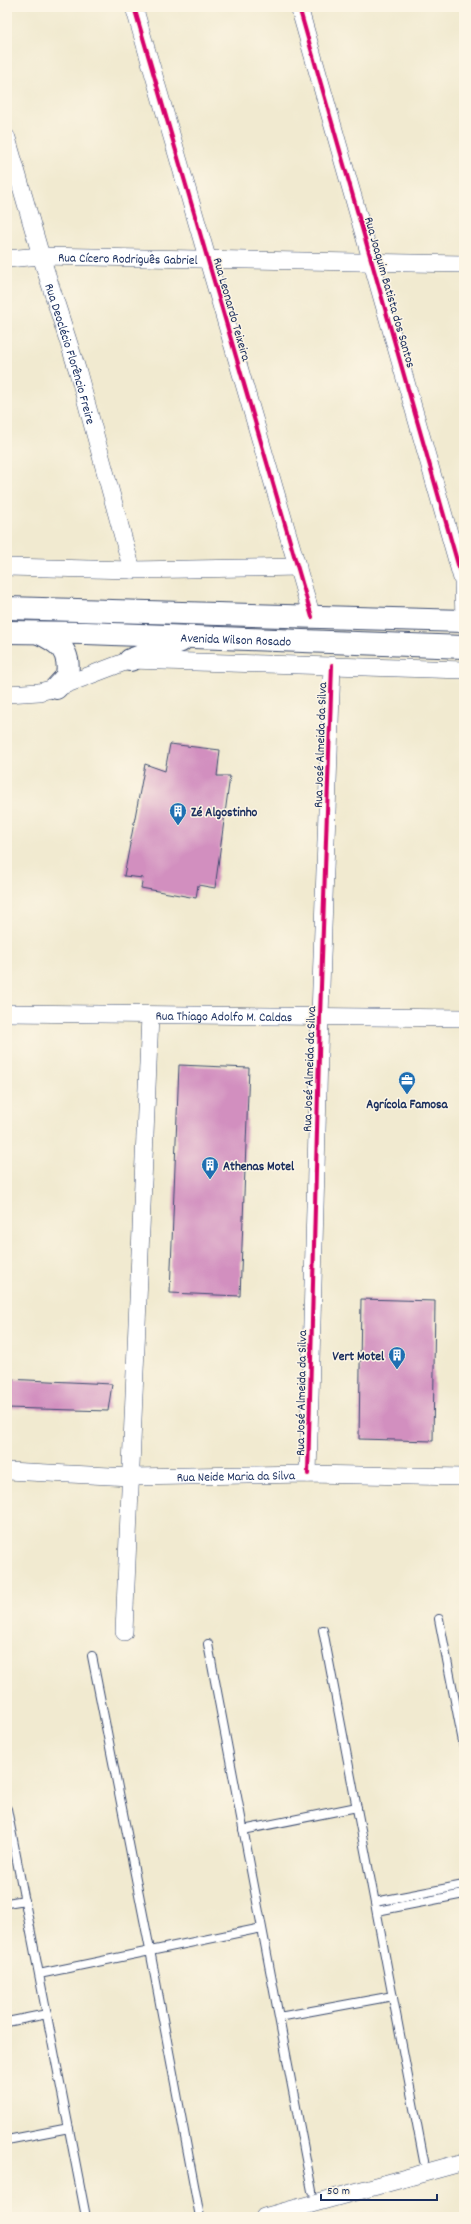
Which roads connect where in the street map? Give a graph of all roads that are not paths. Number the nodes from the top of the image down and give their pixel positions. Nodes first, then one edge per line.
1 (134, 7) edge
2 (300, 7) edge
3 (7, 138) edge
4 (41, 256) junction
5 (7, 259) edge
6 (208, 259) junction
7 (372, 262) junction
8 (464, 264) edge
9 (7, 567) edge
10 (298, 567) junction
11 (132, 570) junction
12 (7, 608) edge
13 (312, 617) junction
14 (464, 621) edge
15 (7, 632) edge
16 (39, 633) junction
17 (194, 637) junction
18 (464, 647) edge
19 (130, 660) junction
20 (332, 665) junction
21 (464, 670) edge
22 (56, 688) junction
23 (7, 694) edge
24 (7, 1013) edge
25 (150, 1016) junction
26 (320, 1016) junction
27 (464, 1018) edge
28 (7, 1471) edge
29 (308, 1474) junction
30 (131, 1477) junction
31 (464, 1477) edge
32 (439, 1619) dead end
33 (323, 1630) dead end
34 (124, 1632) dead end
35 (208, 1644) dead end
36 (92, 1656) dead end
37 (464, 1747) edge
38 (357, 1807) junction
39 (7, 1809) edge
40 (243, 1830) junction
41 (464, 1885) edge
42 (464, 1894) edge
43 (24, 1900) junction
44 (7, 1903) edge
45 (376, 1906) junction
46 (262, 1928) junction
47 (150, 1950) junction
48 (39, 1974) junction
49 (393, 1996) junction
50 (47, 2014) junction
51 (279, 2018) junction
52 (7, 2022) edge
53 (69, 2128) junction
54 (7, 2140) edge
55 (424, 2160) dead end
56 (464, 2162) edge
57 (312, 2191) dead end
58 (302, 2212) edge
59 (86, 2217) edge
60 (200, 2217) edge
61 (264, 2217) edge

1 - 6 street, Rua Leonardo Teixeira
2 - 7 street, Rua Joaquim Batista dos Santos
3 - 4 street, Rua Deoclécio Florêncio Freire
4 - 5 street, Rua Cícero Rodriguês Gabriel
4 - 6 street, Rua Cícero Rodriguês Gabriel
4 - 11 street, Rua Deoclécio Florêncio Freire
6 - 7 street, Rua Cícero Rodriguês Gabriel
6 - 10 street, Rua Leonardo Teixeira
7 - 8 street, Rua Cícero Rodriguês Gabriel
7 - 14 street, Rua Joaquim Batista dos Santos
9 - 11 street
10 - 11 street
10 - 13 street, Rua Leonardo Teixeira
12 - 13 highway, Avenida Wilson Rosado
13 - 14 highway, Avenida Wilson Rosado
15 - 16 highway, Avenida Wilson Rosado
16 - 17 highway, Avenida Wilson Rosado
16 - 22 highway
17 - 18 highway, Avenida Wilson Rosado
17 - 19 highway
19 - 20 street
19 - 22 street
20 - 21 street
20 - 26 street, Rua José Almeida da Silva
22 - 23 street
24 - 25 street, Rua Thiago Adolfo M. Caldas
25 - 26 street, Rua Thiago Adolfo M. Caldas
25 - 30 street
26 - 27 street, Rua Thiago Adolfo M. Caldas
26 - 29 street, Rua José Almeida da Silva
28 - 30 street, Rua Neide Maria da Silva
29 - 30 street, Rua Neide Maria da Silva
29 - 31 street, Rua Neide Maria da Silva
30 - 34 street
32 - 37 lane
33 - 38 lane
35 - 40 lane
36 - 47 lane
38 - 40 lane
38 - 45 lane
39 - 43 lane
40 - 46 lane
41 - 45 lane
42 - 45 lane
43 - 44 lane
43 - 48 lane
45 - 49 lane
46 - 47 lane
46 - 51 lane
47 - 48 lane
47 - 60 lane
48 - 50 lane
49 - 51 lane
49 - 55 lane
50 - 52 lane
50 - 53 lane
51 - 57 lane
53 - 54 lane
53 - 59 lane
56 - 58 street
58 - 61 street

